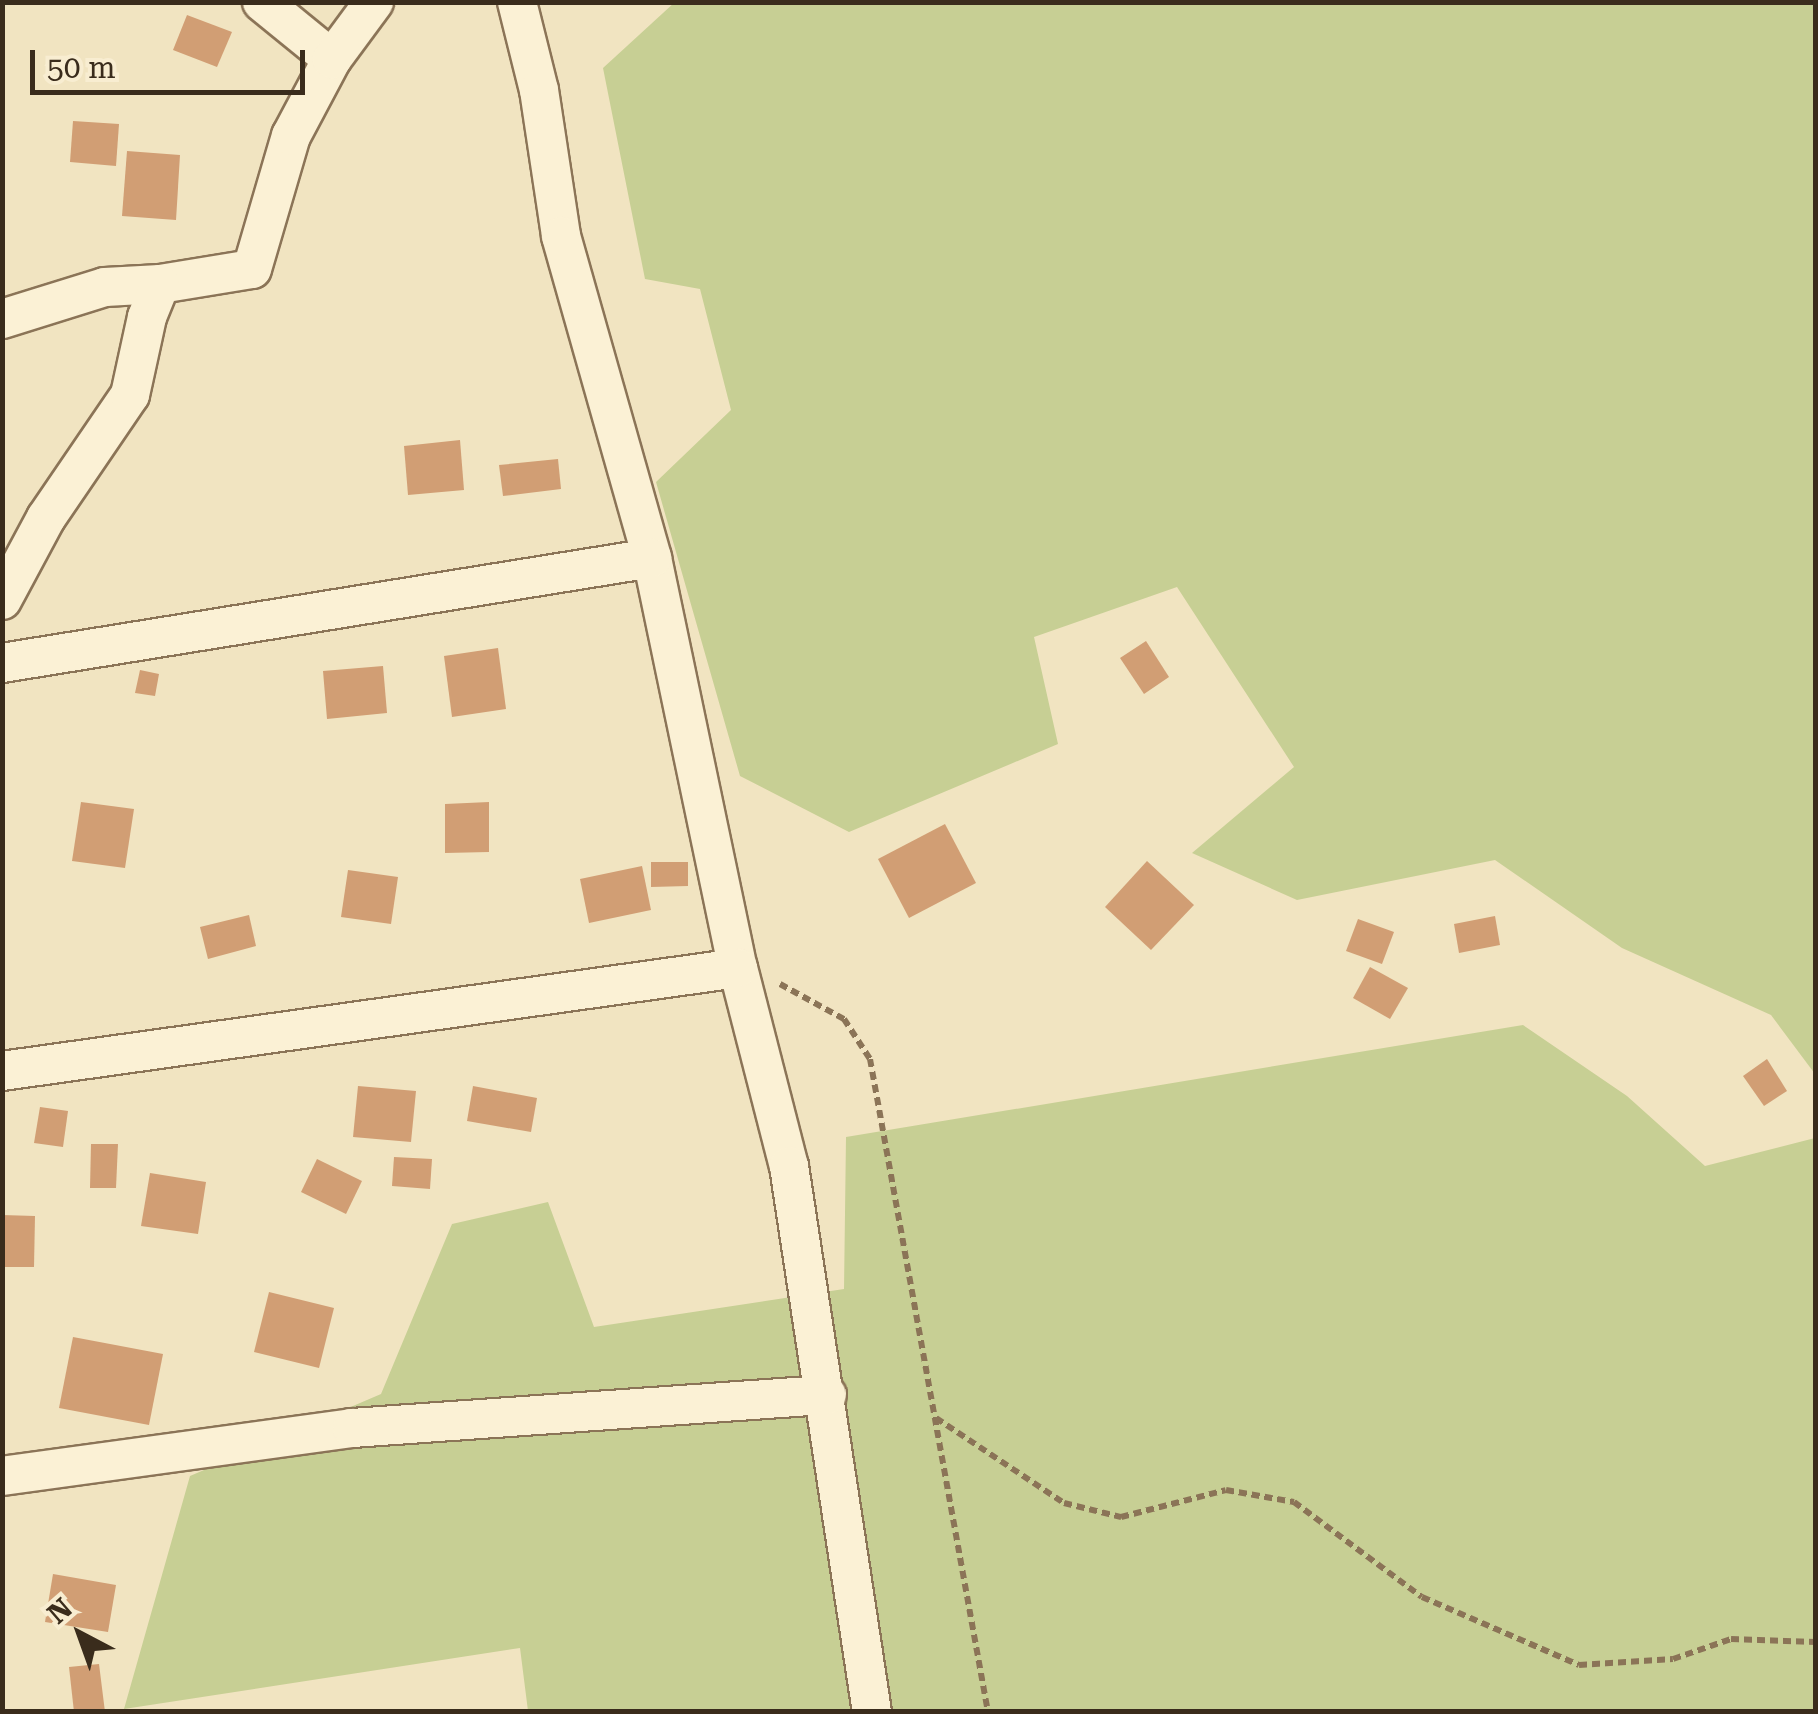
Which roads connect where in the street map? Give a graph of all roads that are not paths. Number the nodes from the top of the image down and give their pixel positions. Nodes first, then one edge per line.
1 (262, 2) edge
2 (374, 2) edge
3 (517, 2) edge
4 (332, 58) junction
5 (160, 284) junction
6 (2, 319) edge
7 (652, 558) junction
8 (2, 600) edge
9 (2, 663) edge
10 (738, 968) junction
11 (2, 1071) edge
12 (827, 1395) junction
13 (2, 1476) edge
14 (872, 1712) edge

1 - 4 street
2 - 4 street
3 - 7 street
4 - 5 street
5 - 6 street
5 - 8 street
7 - 9 street
7 - 10 street
10 - 11 street
10 - 12 street
12 - 13 street
12 - 14 street

